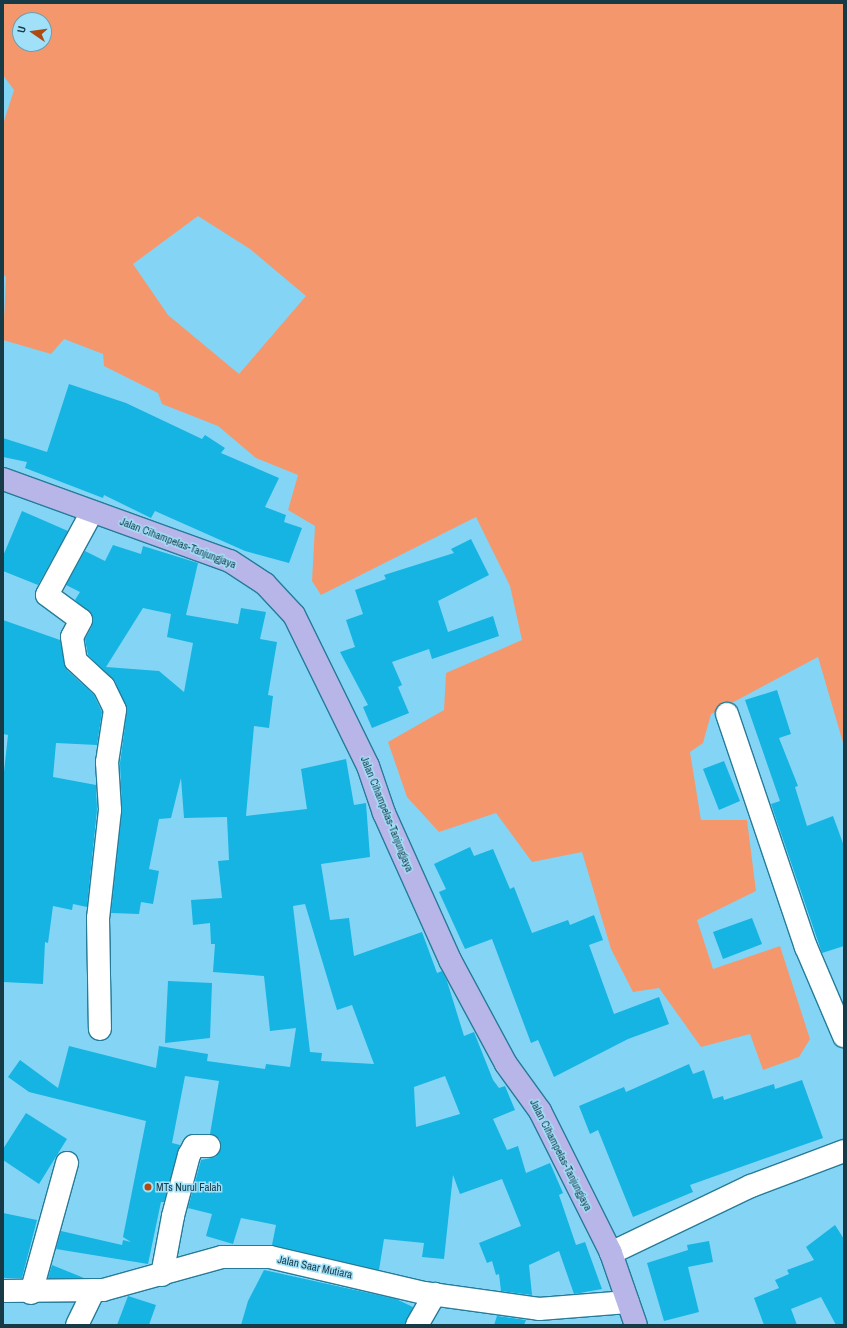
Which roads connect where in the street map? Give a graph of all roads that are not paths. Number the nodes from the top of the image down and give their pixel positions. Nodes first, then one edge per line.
1 (3, 479) edge
2 (92, 512) junction
3 (727, 714) dead end
4 (100, 1029) dead end
5 (844, 1036) edge
6 (209, 1146) dead end
7 (844, 1151) edge
8 (68, 1163) dead end
9 (611, 1253) junction
10 (162, 1275) junction
11 (94, 1290) junction
12 (3, 1291) edge
13 (31, 1293) junction
14 (435, 1294) junction
15 (628, 1302) junction
16 (538, 1317) edge
17 (77, 1325) edge
18 (417, 1325) edge
19 (636, 1325) edge

1 - 2 main road, Jalan Cihampelas-Tanjungjaya
2 - 4 street
2 - 9 main road, Jalan Cihampelas-Tanjungjaya
3 - 5 street
6 - 10 street
7 - 9 street
8 - 13 street
9 - 15 main road, Jalan Cihampelas-Tanjungjaya
10 - 11 street, Jalan Saar Mutiara
10 - 14 street, Jalan Saar Mutiara
11 - 13 street, Jalan Saar Mutiara
11 - 17 street
12 - 13 street, Jalan Saar Mutiara
14 - 16 street, Jalan Saar Mutiara
14 - 18 street
15 - 16 street, Jalan Saar Mutiara
15 - 19 main road, Jalan Cihampelas-Tanjungjaya

